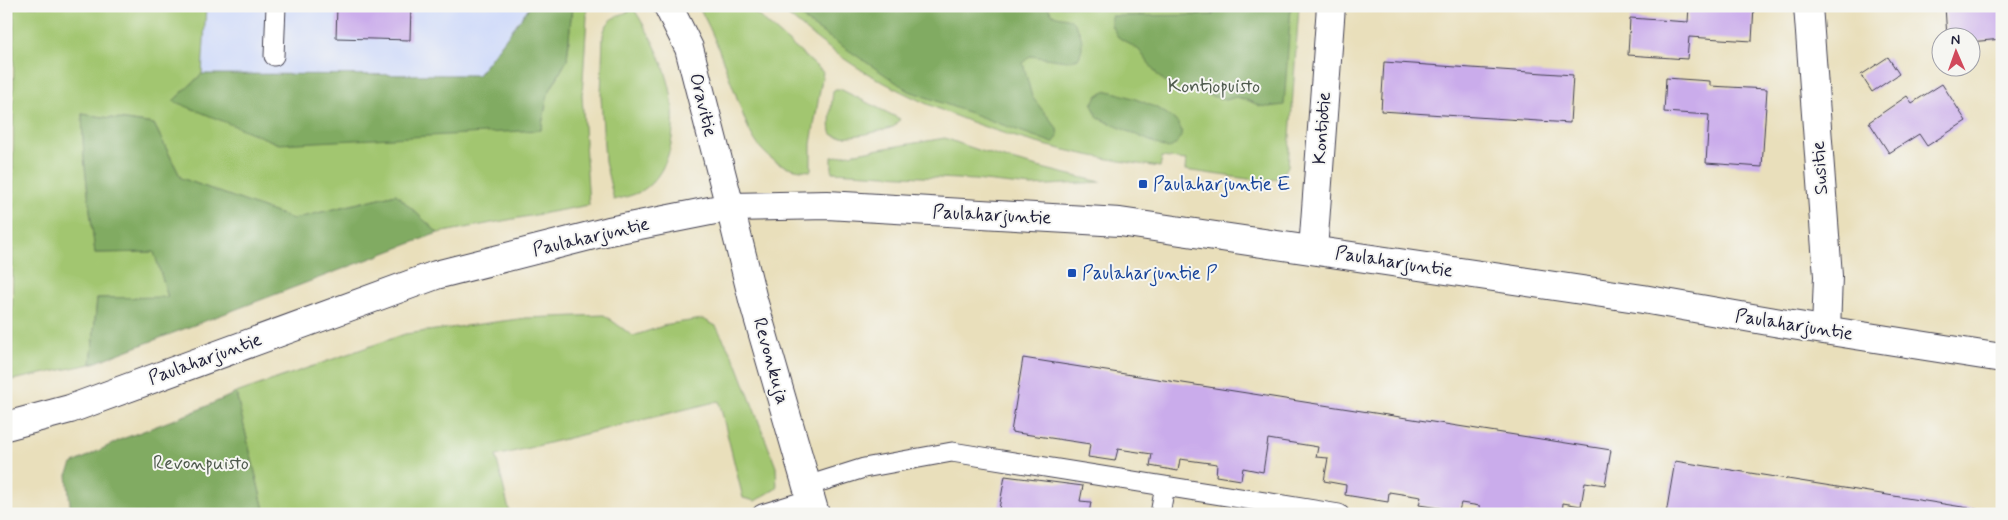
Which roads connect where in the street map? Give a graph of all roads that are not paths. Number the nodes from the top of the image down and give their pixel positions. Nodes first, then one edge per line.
1 (276, 6) edge
2 (668, 6) edge
3 (1331, 6) edge
4 (1808, 6) edge
5 (274, 56) dead end
6 (730, 207) junction
7 (1314, 250) junction
8 (1826, 330) junction
9 (2002, 358) edge
10 (6, 426) edge
11 (1164, 486) junction
12 (811, 500) edge
13 (762, 514) edge
14 (1160, 514) edge
15 (1338, 514) edge

1 - 5 lane
2 - 6 street, Oravitie
3 - 7 street, Kontiotie
4 - 8 street, Susitie
6 - 7 street, Paulaharjuntie
6 - 10 street, Paulaharjuntie
6 - 12 street, Revonkuja
7 - 8 street, Paulaharjuntie
8 - 9 street, Paulaharjuntie
11 - 12 lane
11 - 14 lane
11 - 15 lane
12 - 13 lane

